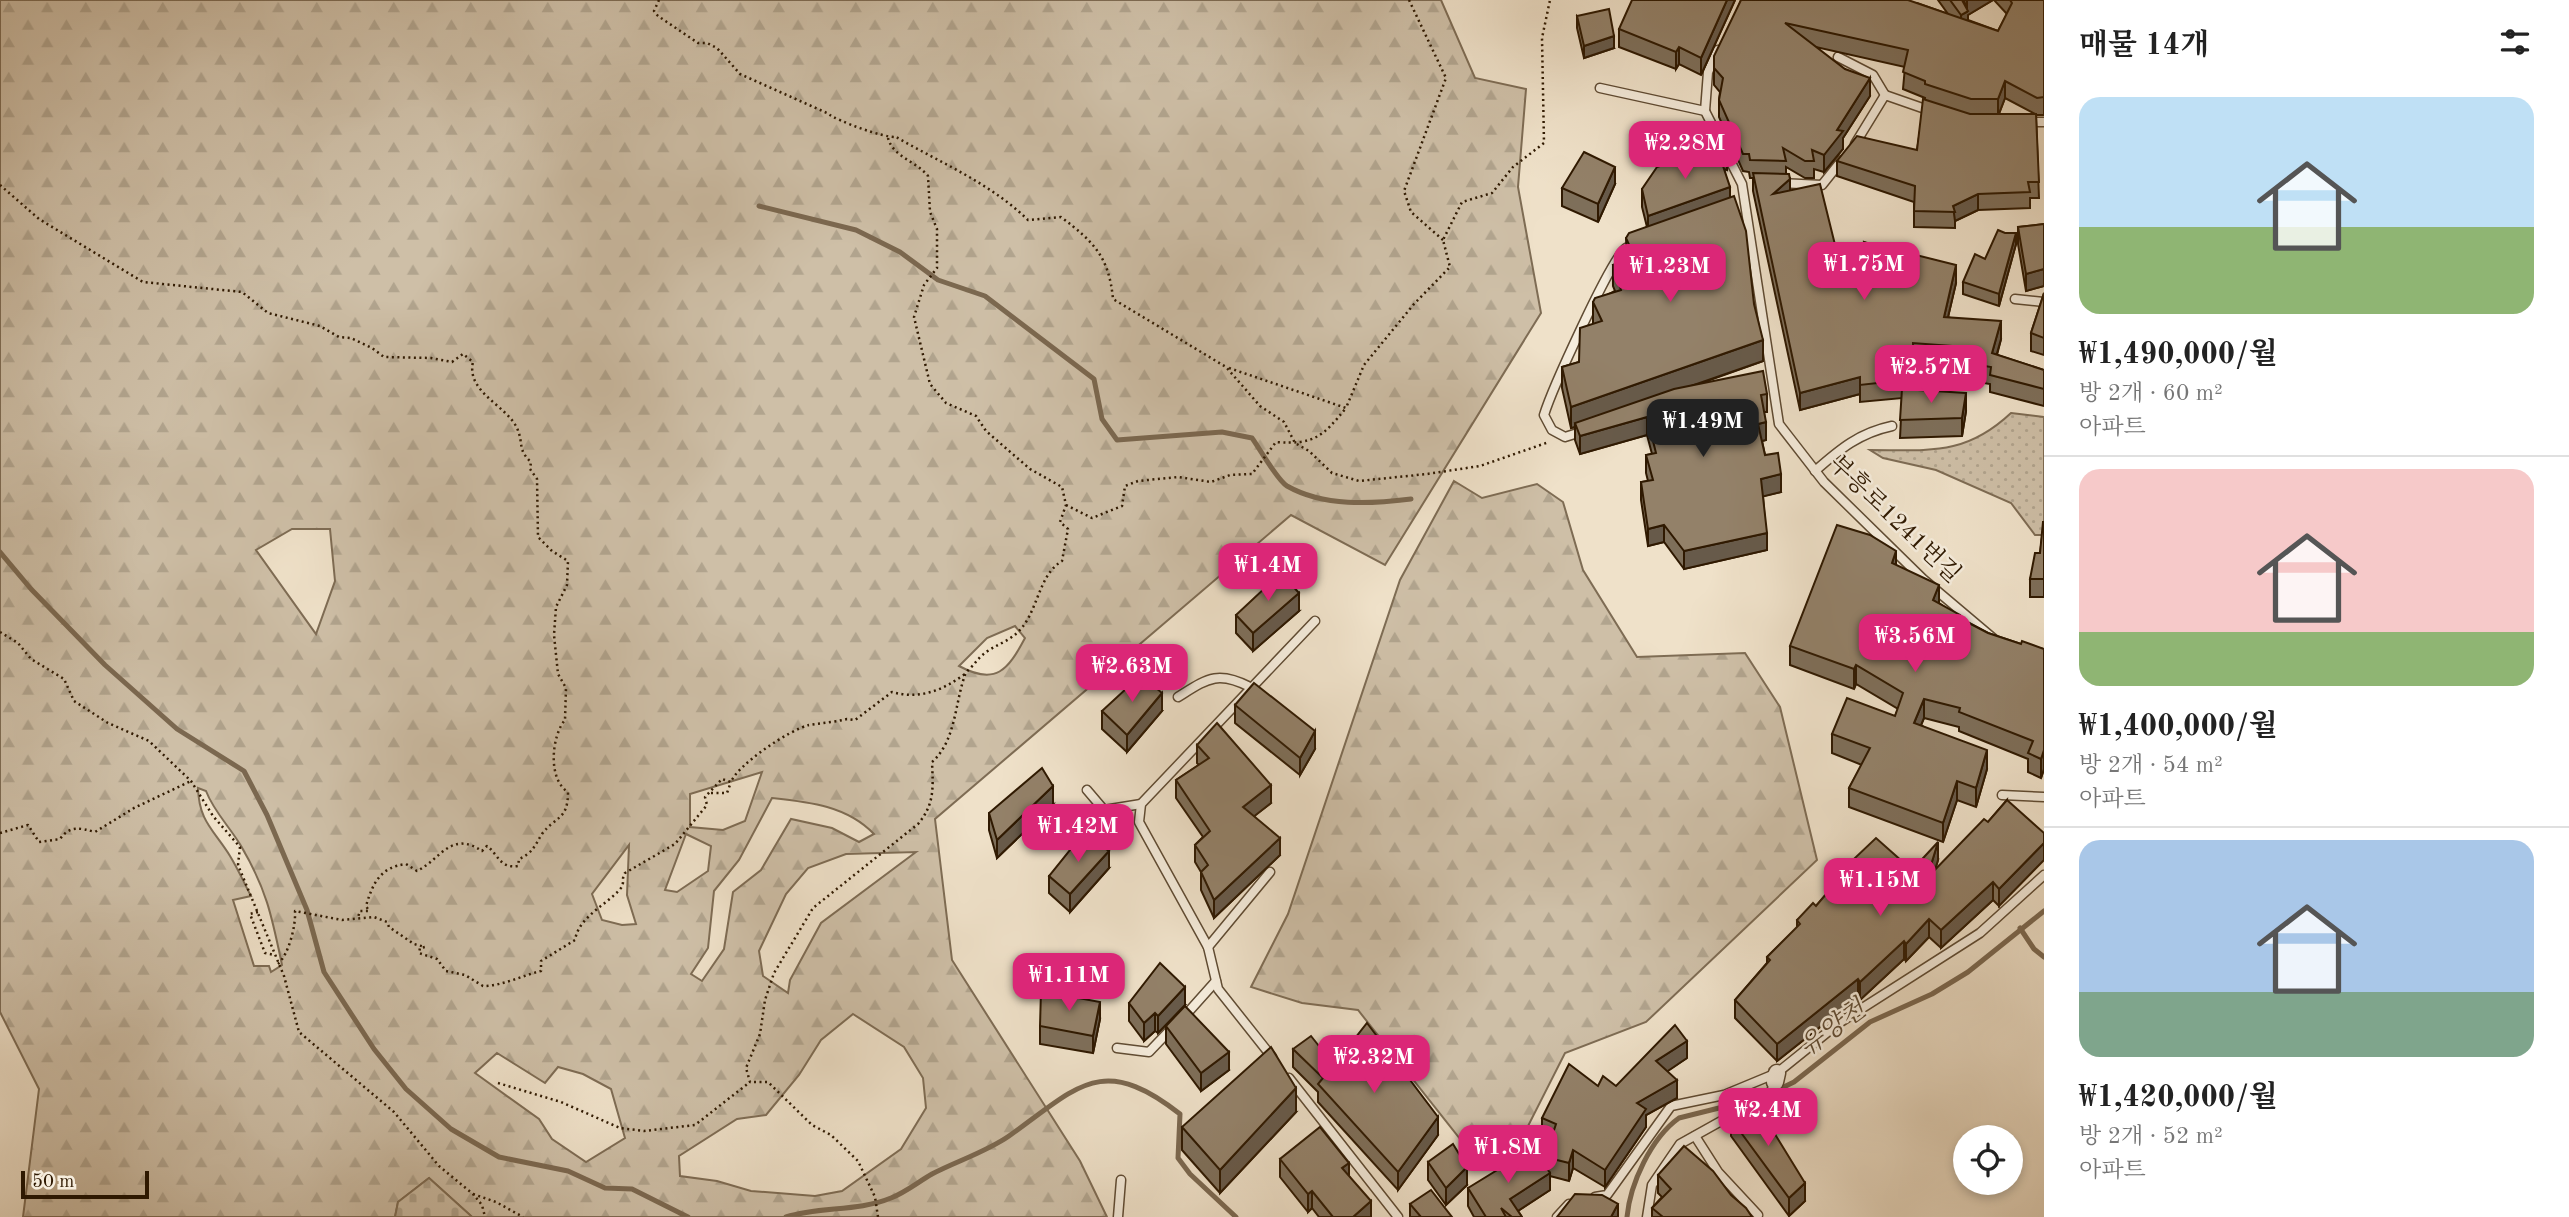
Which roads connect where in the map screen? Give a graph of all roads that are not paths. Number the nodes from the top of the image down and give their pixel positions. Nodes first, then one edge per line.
1 (1725, 36) edge
2 (1838, 57) dead end
3 (1600, 88) dead end
4 (1885, 95) junction
5 (1705, 111) junction
6 (1946, 115) edge
7 (2019, 122) edge
8 (2044, 122) edge
9 (1772, 183) edge
10 (1742, 184) junction
11 (1752, 184) edge
12 (1745, 207) junction
13 (1736, 210) edge
14 (1649, 240) edge
15 (2015, 299) dead end
16 (2044, 302) edge
17 (1768, 369) junction
18 (1756, 373) edge
19 (1892, 426) dead end
20 (1591, 429) edge
21 (1815, 471) junction
22 (1315, 621) dead end
23 (2010, 645) edge
24 (1250, 687) junction
25 (1178, 697) dead end
26 (1087, 790) dead end
27 (2001, 795) dead end
28 (2044, 797) edge
29 (1141, 804) junction
30 (1104, 810) junction
31 (1077, 822) dead end
32 (1270, 872) dead end
33 (2044, 874) edge
34 (1208, 947) junction
35 (1216, 981) junction
36 (1117, 1048) dead end
37 (1277, 1063) edge
38 (1286, 1074) edge
39 (1776, 1078) junction
40 (1695, 1136) junction
41 (1121, 1180) dead end
42 (1758, 1215) edge
43 (1118, 1217) edge
44 (1398, 1217) edge
45 (1557, 1217) edge
46 (1647, 1217) edge

1 - 5 lane
2 - 4 lane
3 - 5 lane
4 - 6 lane
4 - 9 lane
5 - 10 lane, 부흥로1241번길
7 - 8 lane
10 - 11 lane
10 - 12 lane, 부흥로1241번길
12 - 13 lane
12 - 17 lane, 부흥로1241번길
14 - 20 lane
15 - 16 lane
17 - 18 lane
17 - 21 lane, 부흥로1241번길
19 - 21 lane
21 - 23 lane, 부흥로1241번길
22 - 24 lane
24 - 25 lane
24 - 29 lane
26 - 30 lane
27 - 28 lane
29 - 30 lane
29 - 34 lane
30 - 31 lane
32 - 34 lane
33 - 39 lane
34 - 35 lane
35 - 36 lane
35 - 37 lane
38 - 44 lane
39 - 40 lane
39 - 45 lane
40 - 42 lane
40 - 46 lane
41 - 43 lane

